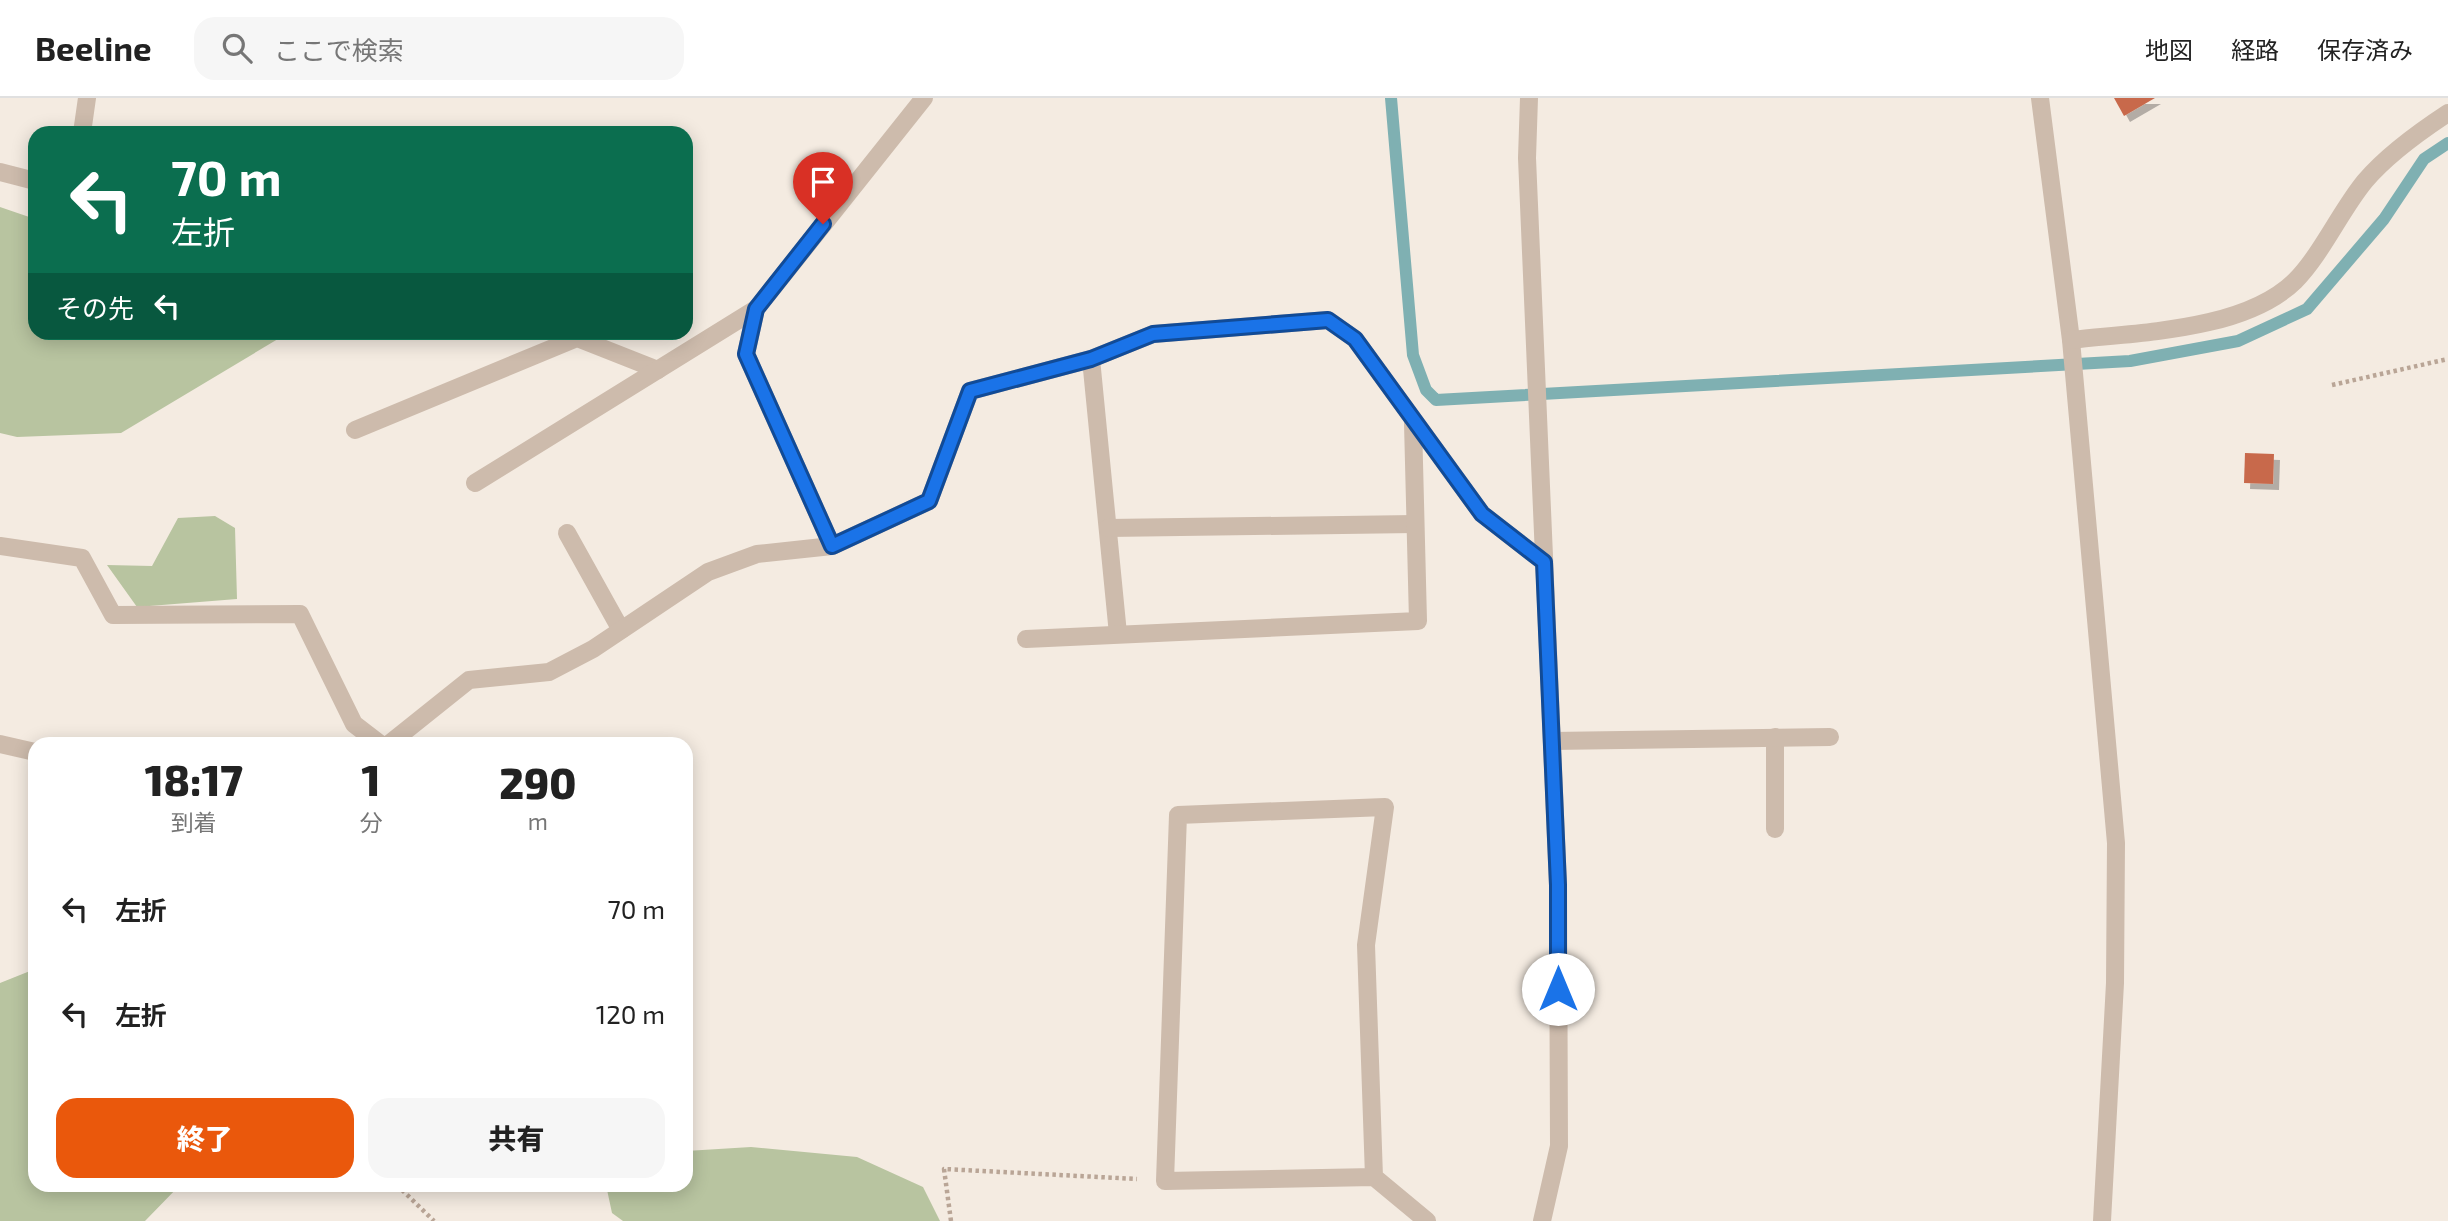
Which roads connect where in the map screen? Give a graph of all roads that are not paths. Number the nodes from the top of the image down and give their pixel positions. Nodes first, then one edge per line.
1 (87, 98) edge
2 (924, 98) edge
3 (1529, 98) edge
4 (2040, 98) edge
5 (2448, 113) edge
6 (83, 126) edge
7 (0, 172) edge
8 (28, 179) edge
9 (756, 309) junction
10 (572, 340) edge
11 (582, 340) edge
12 (2071, 340) junction
13 (1091, 359) junction
14 (658, 370) junction
15 (1413, 423) junction
16 (355, 430) dead end
17 (475, 483) dead end
18 (1415, 524) junction
19 (1108, 528) junction
20 (567, 533) dead end
21 (0, 546) edge
22 (832, 546) junction
23 (1544, 562) junction
24 (621, 630) junction
25 (1118, 634) junction
26 (1026, 639) dead end
27 (371, 737) edge
28 (398, 737) edge
29 (1775, 737) junction
30 (1830, 737) dead end
31 (1552, 741) junction
32 (0, 744) edge
33 (28, 750) edge
34 (1776, 829) dead end
35 (1374, 1177) junction
36 (1427, 1221) edge
37 (1542, 1221) edge
38 (2102, 1221) edge

1 - 6 street
2 - 9 street
3 - 23 street
4 - 12 street
5 - 12 street
7 - 8 street
9 - 14 street
9 - 22 street
10 - 16 street
11 - 14 street
12 - 38 street
13 - 15 street
13 - 19 street
13 - 22 street
14 - 17 street
15 - 18 street
15 - 23 street
18 - 19 street
18 - 25 street
19 - 25 street
20 - 24 street
21 - 27 street
22 - 24 street
23 - 31 street
24 - 28 street
25 - 26 street
29 - 30 street
29 - 31 street
29 - 34 street
31 - 37 street
32 - 33 street
35 - 35 street
35 - 36 street

